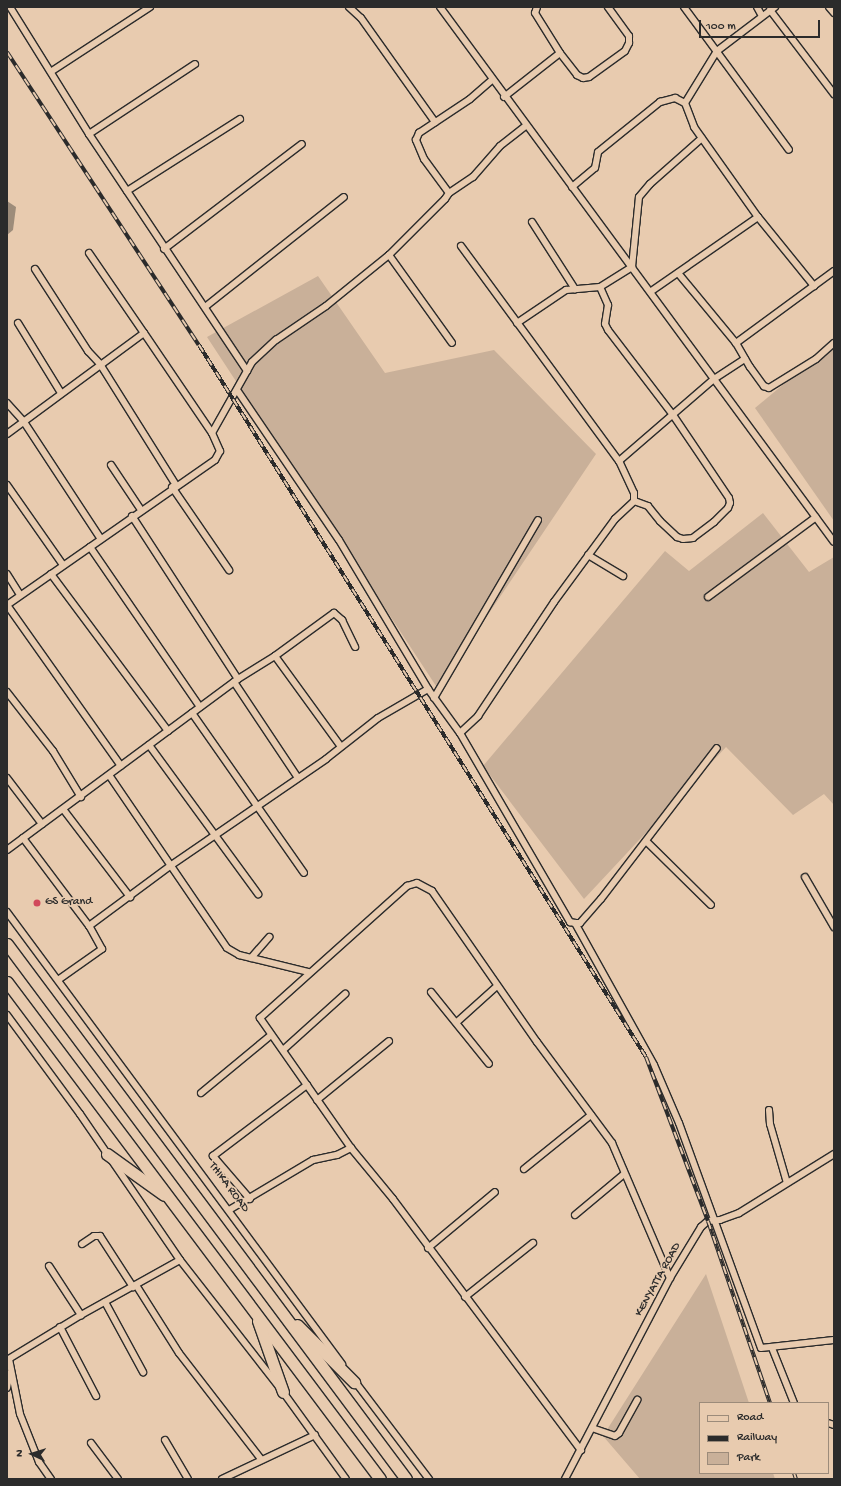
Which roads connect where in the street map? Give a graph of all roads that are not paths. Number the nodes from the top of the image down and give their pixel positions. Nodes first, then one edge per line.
1 (10, 7) edge
2 (150, 7) edge
3 (349, 7) edge
4 (440, 7) edge
5 (530, 7) edge
6 (608, 7) edge
7 (684, 7) edge
8 (757, 7) edge
9 (829, 7) edge
10 (772, 9) edge
11 (536, 10) edge
12 (834, 13) edge
13 (762, 16) junction
14 (717, 51) junction
15 (560, 53) junction
16 (195, 64) dead end
17 (52, 71) junction
18 (492, 80) junction
19 (834, 94) edge
20 (504, 97) junction
21 (685, 103) junction
22 (240, 119) dead end
23 (435, 122) junction
24 (526, 126) junction
25 (89, 134) junction
26 (702, 138) junction
27 (302, 144) dead end
28 (789, 150) dead end
29 (572, 187) junction
30 (127, 190) junction
31 (449, 193) junction
32 (344, 198) dead end
33 (758, 217) junction
34 (532, 222) dead end
35 (461, 246) dead end
36 (164, 249) junction
37 (89, 253) dead end
38 (389, 255) junction
39 (632, 268) junction
40 (35, 269) dead end
41 (834, 270) edge
42 (678, 273) junction
43 (814, 286) junction
44 (600, 287) junction
45 (574, 289) junction
46 (650, 292) junction
47 (204, 306) junction
48 (18, 323) dead end
49 (517, 323) junction
50 (144, 333) junction
51 (452, 343) dead end
52 (736, 343) junction
53 (834, 344) edge
54 (746, 359) junction
55 (100, 364) junction
56 (247, 371) junction
57 (714, 380) junction
58 (237, 390) junction
59 (61, 393) junction
60 (7, 403) edge
61 (673, 415) junction
62 (24, 422) junction
63 (212, 433) junction
64 (7, 434) edge
65 (619, 461) junction
66 (111, 465) dead end
67 (7, 485) edge
68 (174, 486) junction
69 (634, 500) junction
70 (141, 510) junction
71 (132, 516) junction
72 (816, 517) junction
73 (538, 520) dead end
74 (101, 539) junction
75 (834, 542) edge
76 (90, 547) junction
77 (588, 555) junction
78 (64, 565) junction
79 (229, 570) dead end
80 (7, 574) edge
81 (52, 574) junction
82 (623, 576) dead end
83 (20, 595) junction
84 (708, 598) dead end
85 (7, 605) edge
86 (355, 647) dead end
87 (275, 656) junction
88 (236, 680) junction
89 (428, 689) junction
90 (7, 692) edge
91 (434, 698) junction
92 (200, 707) junction
93 (192, 713) junction
94 (168, 731) junction
95 (460, 733) junction
96 (149, 745) junction
97 (341, 747) junction
98 (718, 748) dead end
99 (121, 766) junction
100 (109, 775) junction
101 (7, 778) edge
102 (298, 778) junction
103 (81, 797) junction
104 (258, 806) junction
105 (63, 809) junction
106 (42, 824) junction
107 (214, 837) junction
108 (23, 838) junction
109 (646, 841) junction
110 (7, 850) edge
111 (170, 866) junction
112 (304, 873) dead end
113 (805, 877) dead end
114 (258, 894) dead end
115 (130, 896) junction
116 (711, 905) dead end
117 (7, 912) edge
118 (575, 923) junction
119 (89, 926) junction
120 (834, 927) edge
121 (269, 937) dead end
122 (7, 944) edge
123 (251, 958) junction
124 (309, 972) junction
125 (58, 980) junction
126 (7, 982) edge
127 (497, 986) junction
128 (432, 992) dead end
129 (345, 994) dead end
130 (7, 1015) edge
131 (457, 1022) junction
132 (271, 1035) junction
133 (389, 1041) dead end
134 (283, 1050) junction
135 (489, 1064) dead end
136 (307, 1085) junction
137 (201, 1093) dead end
138 (317, 1100) junction
139 (769, 1110) dead end
140 (592, 1115) junction
141 (351, 1148) junction
142 (107, 1154) junction
143 (834, 1154) edge
144 (524, 1169) dead end
145 (624, 1174) junction
146 (787, 1182) junction
147 (495, 1192) dead end
148 (170, 1198) junction
149 (250, 1199) junction
150 (229, 1210) junction
151 (575, 1215) dead end
152 (713, 1221) junction
153 (533, 1242) dead end
154 (82, 1244) dead end
155 (428, 1248) junction
156 (180, 1260) junction
157 (49, 1266) dead end
158 (670, 1278) junction
159 (135, 1286) junction
160 (464, 1297) junction
161 (105, 1302) junction
162 (274, 1304) junction
163 (255, 1311) junction
164 (81, 1315) junction
165 (60, 1327) junction
166 (834, 1340) edge
167 (772, 1348) junction
168 (8, 1359) edge
169 (11, 1372) junction
170 (143, 1372) dead end
171 (354, 1382) junction
172 (7, 1388) edge
173 (283, 1392) junction
174 (96, 1396) dead end
175 (637, 1400) dead end
176 (794, 1402) edge
177 (592, 1428) junction
178 (315, 1435) junction
179 (165, 1440) dead end
180 (91, 1443) dead end
181 (581, 1450) junction
182 (260, 1459) junction
183 (51, 1479) edge
184 (118, 1479) edge
185 (188, 1479) edge
186 (222, 1479) edge
187 (346, 1479) edge
188 (380, 1479) edge
189 (406, 1479) edge
190 (429, 1479) edge
191 (565, 1479) edge

1 - 17 street
2 - 17 street
3 - 23 street
4 - 18 street
5 - 11 street
6 - 15 street
7 - 14 street
8 - 13 street
9 - 12 street
10 - 13 street
10 - 19 street
11 - 15 street
13 - 14 street
14 - 21 street
14 - 28 street
15 - 20 street
16 - 25 street
17 - 25 street
18 - 20 street
18 - 23 street
20 - 24 street
21 - 26 street
21 - 29 street
22 - 30 street
23 - 31 street
24 - 29 street
24 - 31 street
25 - 30 street
26 - 33 street
26 - 39 street
27 - 36 street
29 - 39 street
30 - 36 street
31 - 38 street
32 - 47 street
33 - 42 street
33 - 43 street
34 - 45 street
35 - 49 street
36 - 47 street
37 - 50 street
38 - 51 street
38 - 56 street
39 - 44 street
39 - 46 street
40 - 55 street
41 - 43 street
42 - 46 street
42 - 52 street
43 - 52 street
44 - 45 street
44 - 61 street
45 - 49 street
46 - 57 street
47 - 56 street
48 - 59 street
49 - 65 street
50 - 55 street
50 - 63 street
52 - 54 street
53 - 54 street
54 - 57 street
55 - 59 street
55 - 68 street
56 - 58 street
57 - 61 street
57 - 72 street
58 - 63 street
58 - 89 street
59 - 62 street
60 - 62 street
61 - 65 street
61 - 69 street
62 - 64 street
62 - 74 street
63 - 68 street
65 - 69 street
66 - 70 street
67 - 78 street
68 - 70 street
68 - 79 street
69 - 77 street
70 - 71 street
71 - 74 street
71 - 88 street
72 - 75 street
72 - 84 street
73 - 91 street
74 - 76 street
76 - 78 street
76 - 92 street
77 - 82 street
77 - 95 street
78 - 81 street
80 - 83 street
81 - 83 street
81 - 94 street
83 - 85 street
85 - 99 street
86 - 87 street
87 - 88 street
87 - 97 street
88 - 92 street
88 - 102 street
89 - 91 street
89 - 97 street
90 - 103 street
91 - 95 street
92 - 93 street
93 - 94 street
93 - 104 street
94 - 96 street
95 - 118 street
96 - 99 street
96 - 107 street
97 - 102 street
98 - 109 street
99 - 100 street
100 - 103 street
100 - 111 street
101 - 106 street
102 - 104 street
103 - 105 street
104 - 107 street
104 - 112 street
105 - 106 street
105 - 115 street
106 - 108 street
107 - 111 street
107 - 114 street
108 - 110 street
108 - 119 street
109 - 116 street
109 - 118 street
111 - 115 street
111 - 123 street
113 - 120 street
115 - 119 street
117 - 125 street, THIKA ROAD
118 - 152 street
119 - 125 street
121 - 123 street
122 - 162 highway
123 - 124 street
124 - 127 street
124 - 132 street
125 - 150 street, THIKA ROAD
126 - 148 highway
127 - 131 street
127 - 140 street
128 - 131 street
129 - 134 street
130 - 142 street
131 - 135 street
132 - 134 street
132 - 137 street
133 - 138 street
134 - 136 street
136 - 138 street
136 - 149 street
138 - 141 street
139 - 146 street
140 - 144 street
140 - 145 street
141 - 149 street
141 - 155 street
142 - 148 highway
142 - 156 street
143 - 146 street, KENYATTA ROAD
145 - 151 street
145 - 158 street
146 - 152 street, KENYATTA ROAD
147 - 155 street
148 - 163 highway
149 - 150 street
150 - 171 street, THIKA ROAD
152 - 158 street, KENYATTA ROAD
152 - 167 street
153 - 160 street
154 - 159 street
155 - 160 street
156 - 159 street
156 - 173 street
157 - 164 street
158 - 177 street, KENYATTA ROAD
159 - 161 street
159 - 182 street
160 - 181 street
161 - 164 street
161 - 170 street
162 - 171 highway
162 - 189 highway
163 - 173 highway
163 - 188 highway
164 - 165 street
165 - 168 street
165 - 174 street
166 - 167 street
167 - 176 street
168 - 169 street
169 - 172 street
169 - 183 street
171 - 190 street, THIKA ROAD
173 - 178 street
175 - 177 street
177 - 181 street, KENYATTA ROAD
178 - 182 street
178 - 187 street
179 - 185 street
180 - 184 street
181 - 191 street, KENYATTA ROAD
182 - 186 street

